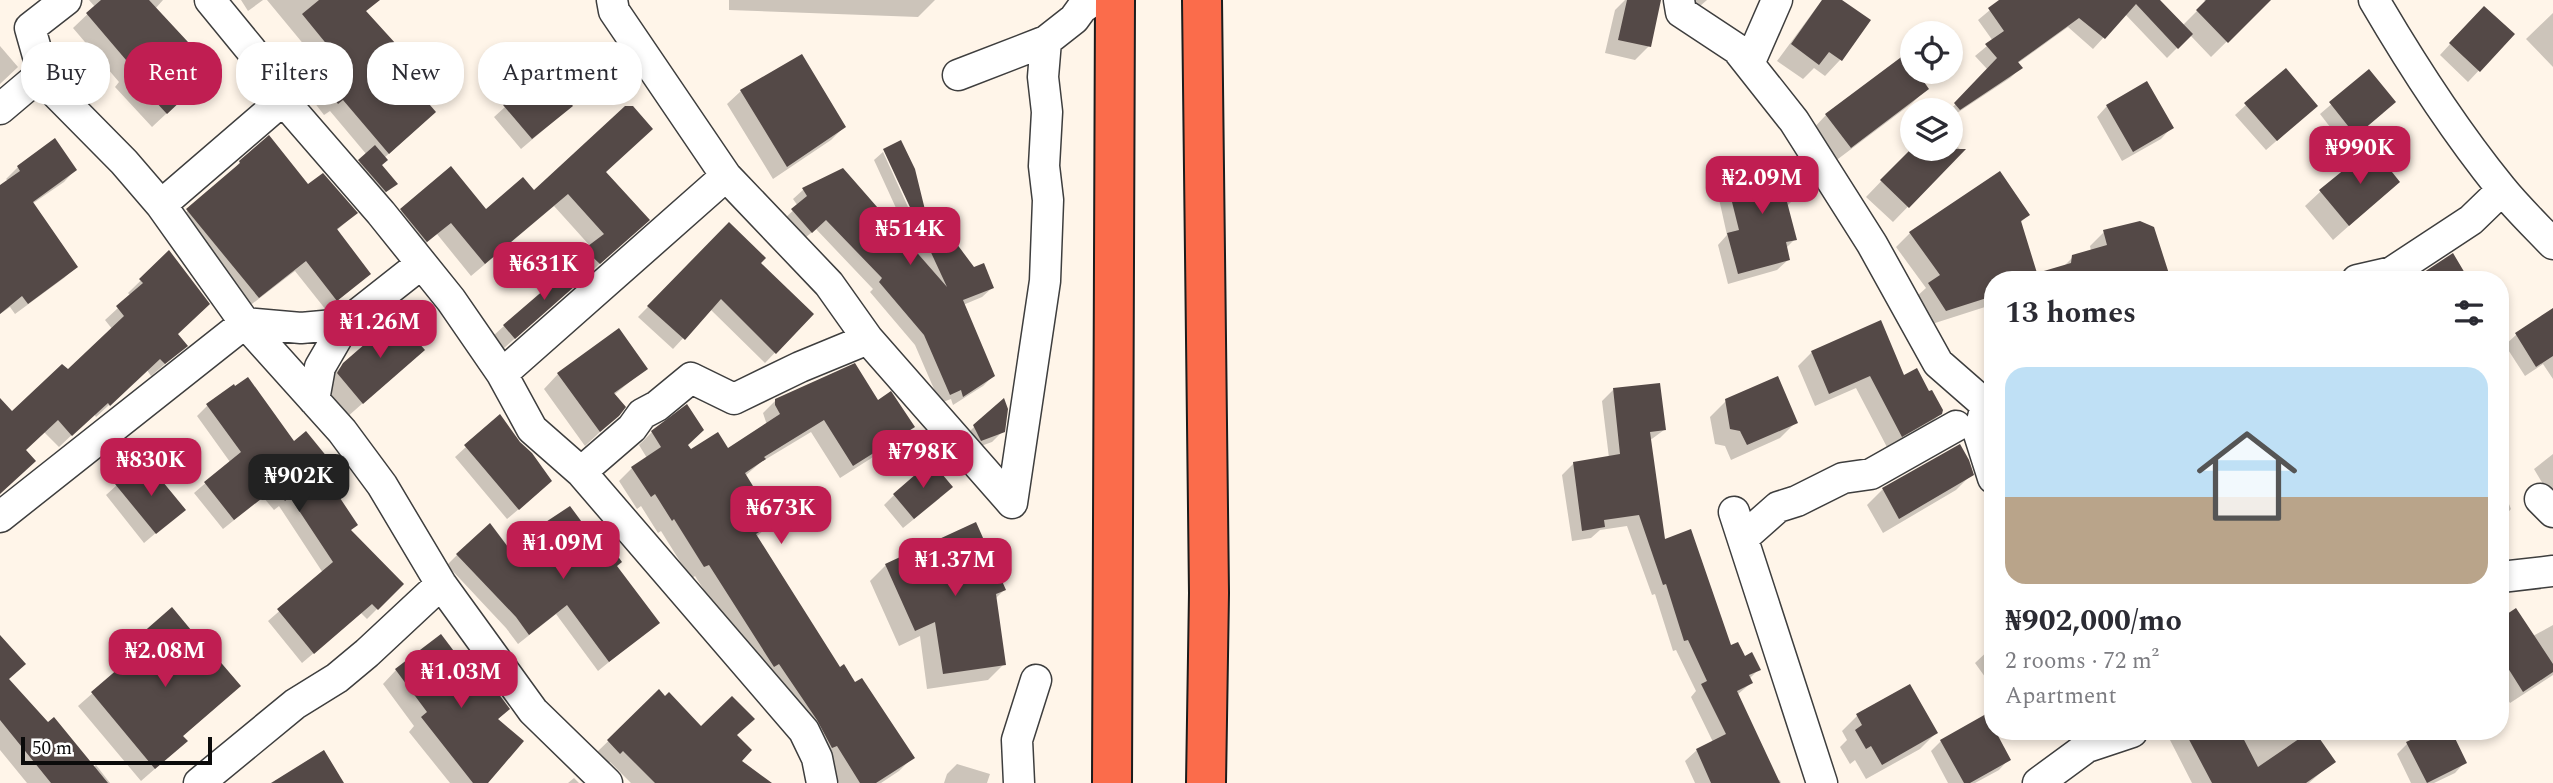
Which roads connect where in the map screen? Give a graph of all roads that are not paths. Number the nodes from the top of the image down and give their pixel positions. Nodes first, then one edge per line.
1 (66, 0) edge
2 (210, 0) edge
3 (612, 0) edge
4 (1202, 0) edge
5 (1679, 0) edge
6 (1777, 0) edge
7 (2374, 0) edge
8 (1115, 2) edge
9 (1046, 41) junction
10 (34, 42) edge
11 (244, 42) edge
12 (1749, 64) junction
13 (958, 75) dead end
14 (21, 91) edge
15 (68, 105) edge
16 (277, 105) edge
17 (287, 105) edge
18 (0, 109) edge
19 (726, 176) junction
20 (2502, 190) junction
21 (161, 205) junction
22 (2553, 244) edge
23 (421, 264) junction
24 (2394, 271) edge
25 (246, 323) junction
26 (345, 324) junction
27 (868, 339) junction
28 (502, 374) junction
29 (1984, 399) edge
30 (314, 400) junction
31 (1984, 420) edge
32 (1956, 426) dead end
33 (1984, 450) edge
34 (580, 472) junction
35 (0, 517) edge
36 (2553, 571) edge
37 (2509, 576) edge
38 (441, 583) junction
39 (1036, 680) dead end
40 (2108, 740) edge
41 (199, 783) edge
42 (607, 783) edge
43 (822, 783) edge
44 (1019, 783) edge
45 (1112, 783) edge
46 (1206, 783) edge
47 (1822, 783) edge
48 (2038, 783) edge

1 - 10 street
2 - 11 street
3 - 19 street
4 - 46 highway
5 - 12 street
6 - 12 street
7 - 20 street
8 - 9 street
8 - 45 highway
9 - 13 street
9 - 27 street
12 - 29 street
14 - 18 street
15 - 21 street
16 - 21 street
17 - 23 street
19 - 27 street
19 - 28 street
20 - 22 street
20 - 24 street
21 - 25 street
23 - 26 street
23 - 28 street
25 - 26 street
25 - 30 street
25 - 35 street
26 - 30 street
27 - 34 street
28 - 34 street
30 - 38 street
31 - 33 street
32 - 47 street
34 - 43 street
36 - 37 street
38 - 41 street
38 - 42 street
39 - 44 street
40 - 48 street

